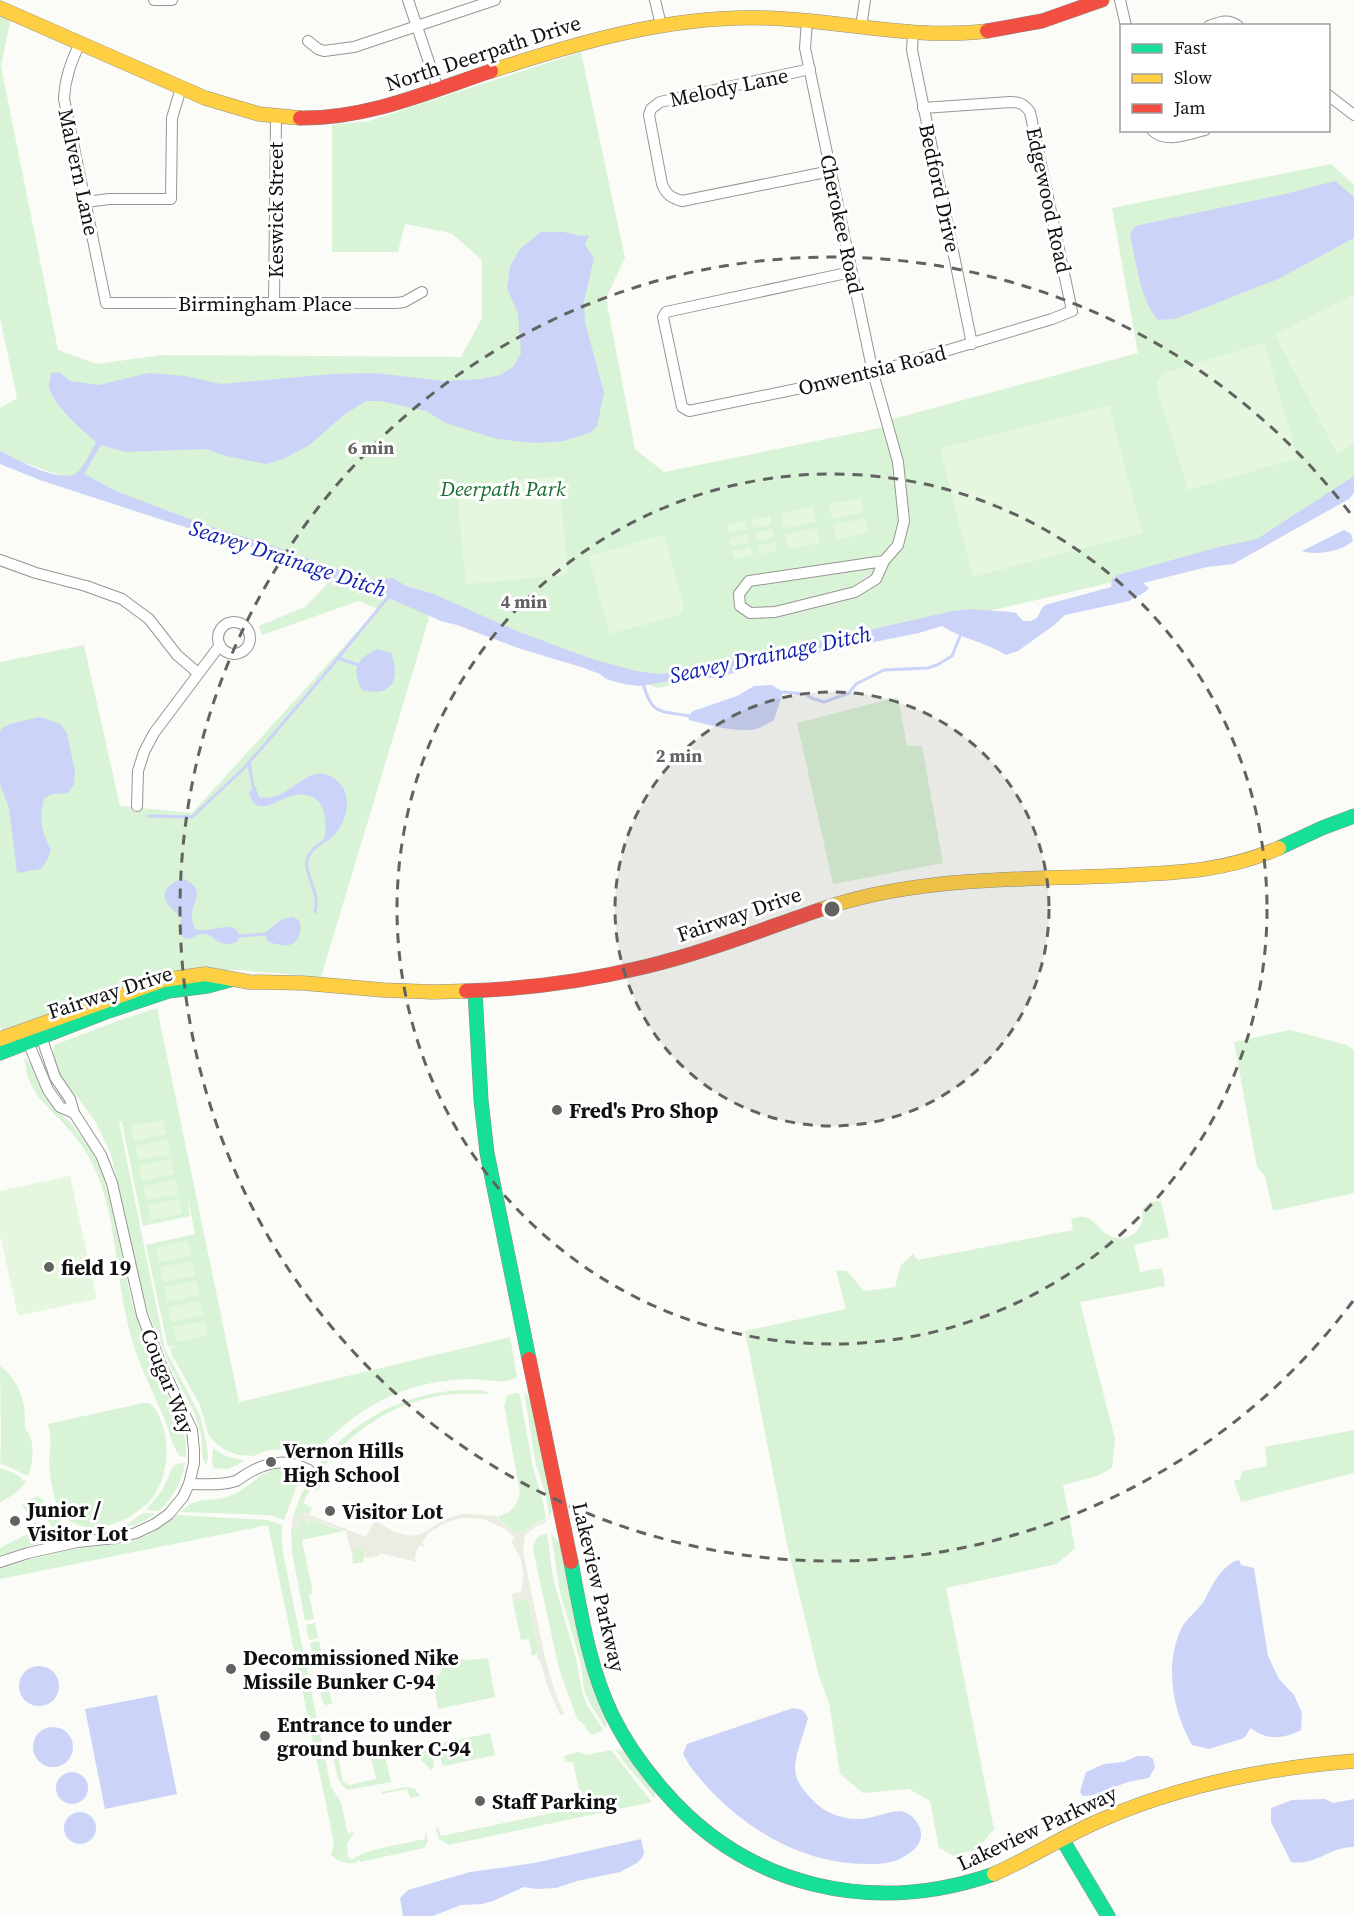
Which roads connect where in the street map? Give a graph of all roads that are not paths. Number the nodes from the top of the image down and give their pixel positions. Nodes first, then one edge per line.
1 (3, 0) edge
2 (154, 0) edge
3 (172, 0) edge
4 (408, 0) edge
5 (495, 0) edge
6 (655, 0) edge
7 (865, 0) edge
8 (1102, 0) edge
9 (1120, 0) edge
10 (0, 8) edge
11 (807, 21) junction
12 (1126, 24) edge
13 (1214, 24) edge
14 (1236, 24) edge
15 (661, 25) junction
16 (416, 26) junction
17 (861, 27) junction
18 (913, 32) junction
19 (308, 41) dead end
20 (80, 43) junction
21 (810, 69) junction
22 (181, 88) junction
23 (438, 89) junction
24 (1334, 104) edge
25 (923, 108) junction
26 (1354, 115) edge
27 (276, 117) junction
28 (1196, 132) edge
29 (1153, 136) edge
30 (831, 171) junction
31 (86, 202) junction
32 (851, 272) junction
33 (422, 292) dead end
34 (106, 303) joint
35 (274, 303) junction
36 (1052, 319) joint
37 (972, 344) junction
38 (873, 373) junction
39 (0, 560) edge
40 (884, 561) junction
41 (220, 645) dead end
42 (198, 672) junction
43 (137, 806) dead end
44 (1352, 821) edge
45 (236, 979) junction
46 (475, 991) junction
47 (41, 1036) junction
48 (0, 1039) edge
49 (28, 1042) junction
50 (0, 1053) edge
51 (74, 1113) junction
52 (309, 1470) dead end
53 (189, 1484) junction
54 (0, 1562) edge
55 (1354, 1761) edge
56 (1062, 1839) junction
57 (1108, 1916) edge

1 - 10 street
2 - 3 street
4 - 16 street
5 - 16 street
6 - 15 street
7 - 17 street
8 - 18 street, North Deerpath Drive
9 - 12 street
10 - 20 street, North Deerpath Drive
11 - 15 street, North Deerpath Drive
11 - 17 street, North Deerpath Drive
11 - 21 street, Cherokee Road
13 - 14 street
15 - 23 street, North Deerpath Drive
16 - 19 street
16 - 23 street
17 - 18 street, North Deerpath Drive
18 - 25 street, Bedford Drive
20 - 22 street, North Deerpath Drive
20 - 31 street, Malvern Lane
21 - 30 street, Cherokee Road
21 - 30 street, Melody Lane
22 - 27 street, North Deerpath Drive
22 - 31 street
23 - 27 street, North Deerpath Drive
24 - 26 street
25 - 36 street, Edgewood Road
25 - 37 street, Bedford Drive
27 - 35 street, Keswick Street
28 - 29 street
30 - 32 street, Cherokee Road
31 - 34 street, Malvern Lane
32 - 38 street, Cherokee Road
32 - 38 street, Onwentsia Road
33 - 35 street, Birmingham Place
34 - 35 street, Birmingham Place
36 - 37 street, Onwentsia Road
37 - 38 street, Onwentsia Road
38 - 40 street, Cherokee Road
39 - 42 street
40 - 40 street, Cherokee Road
41 - 42 street
42 - 43 street
44 - 46 street, Fairway Drive
45 - 46 street, Fairway Drive
45 - 47 street, Fairway Drive
45 - 48 street, Fairway Drive
46 - 56 street, Lakeview Parkway
47 - 49 street, Fairway Drive
47 - 51 street, Cougar Way
49 - 50 street, Fairway Drive
49 - 51 street, Cougar Way
51 - 53 street, Cougar Way
52 - 53 street
53 - 54 street, Cougar Way
55 - 56 street, Lakeview Parkway
56 - 57 street

